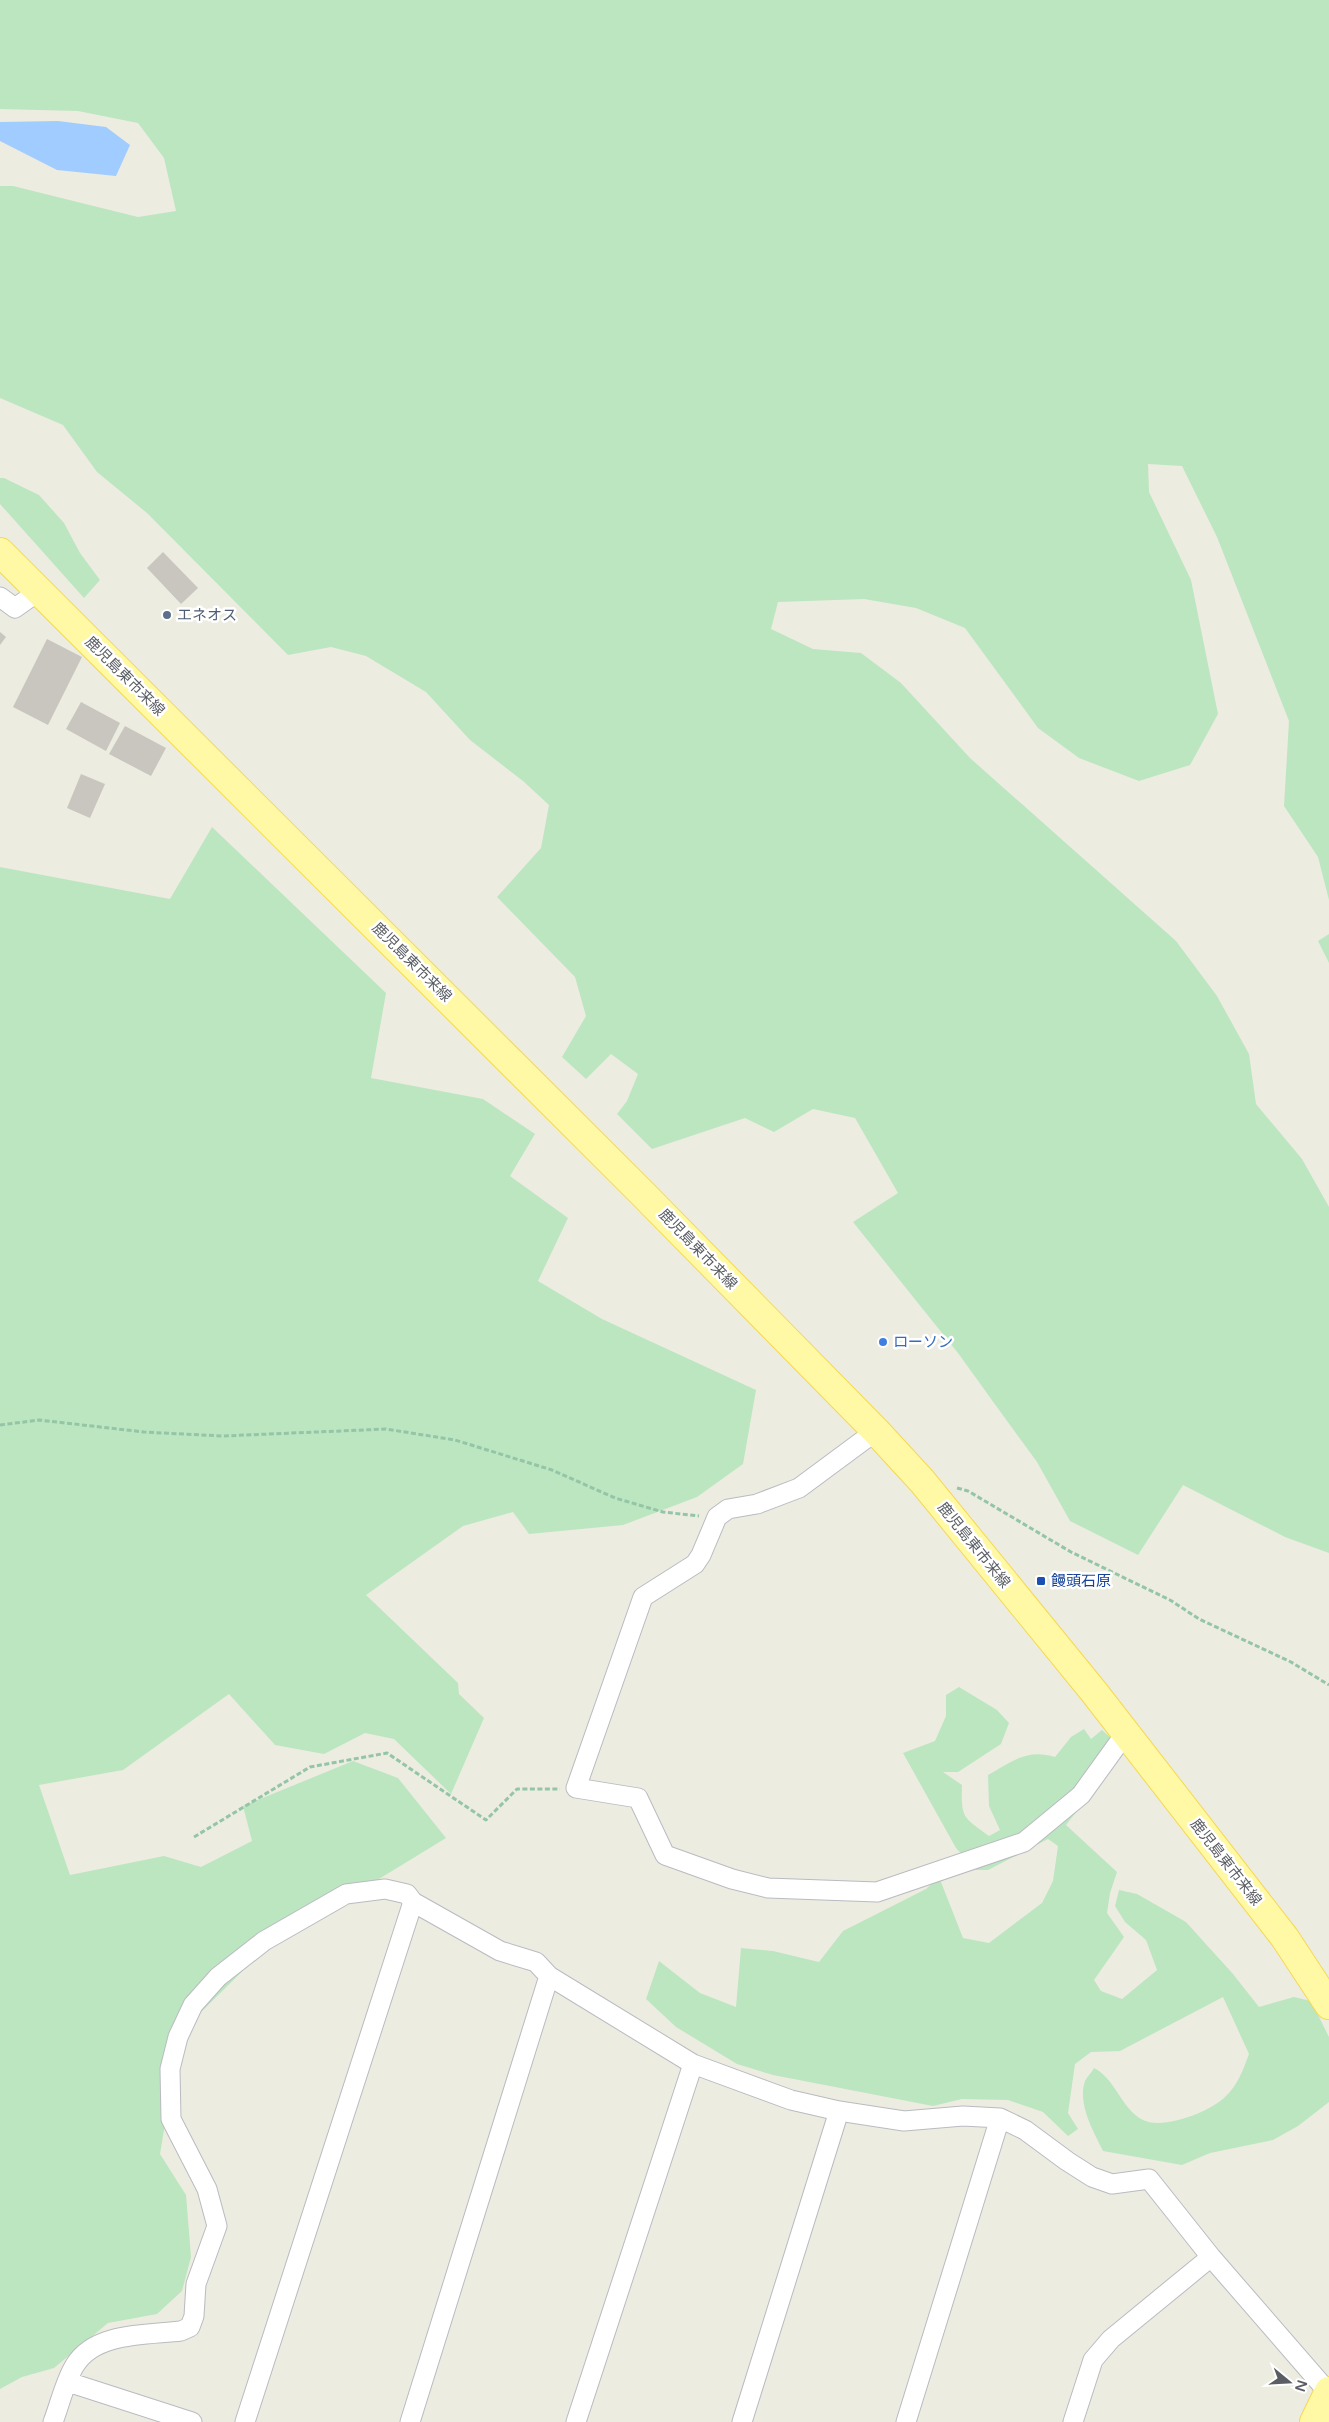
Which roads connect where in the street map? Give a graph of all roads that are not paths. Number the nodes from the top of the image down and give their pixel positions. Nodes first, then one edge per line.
1 (0, 552) edge
2 (39, 591) junction
3 (0, 597) edge
4 (876, 1431) junction
5 (1125, 1734) junction
6 (413, 1902) junction
7 (549, 1976) junction
8 (1329, 2005) edge
9 (693, 2064) junction
10 (839, 2112) junction
11 (1000, 2118) junction
12 (1211, 2257) junction
13 (68, 2382) junction
14 (1329, 2393) edge
15 (53, 2422) edge
16 (192, 2422) edge
17 (245, 2422) edge
18 (410, 2422) edge
19 (576, 2422) edge
20 (742, 2422) edge
21 (906, 2422) edge
22 (1073, 2422) edge
23 (1314, 2422) edge

1 - 2 main road, 鹿児島東市来線
2 - 3 street
2 - 4 main road, 鹿児島東市来線
4 - 5 main road, 鹿児島東市来線
4 - 5 street
5 - 8 main road, 鹿児島東市来線
6 - 7 street
6 - 13 street
6 - 17 street
7 - 9 street
7 - 18 street
9 - 10 street
9 - 19 street
10 - 11 street
10 - 20 street
11 - 12 street
11 - 21 street
12 - 14 street
12 - 22 street
13 - 15 street
13 - 16 street
14 - 23 main road

